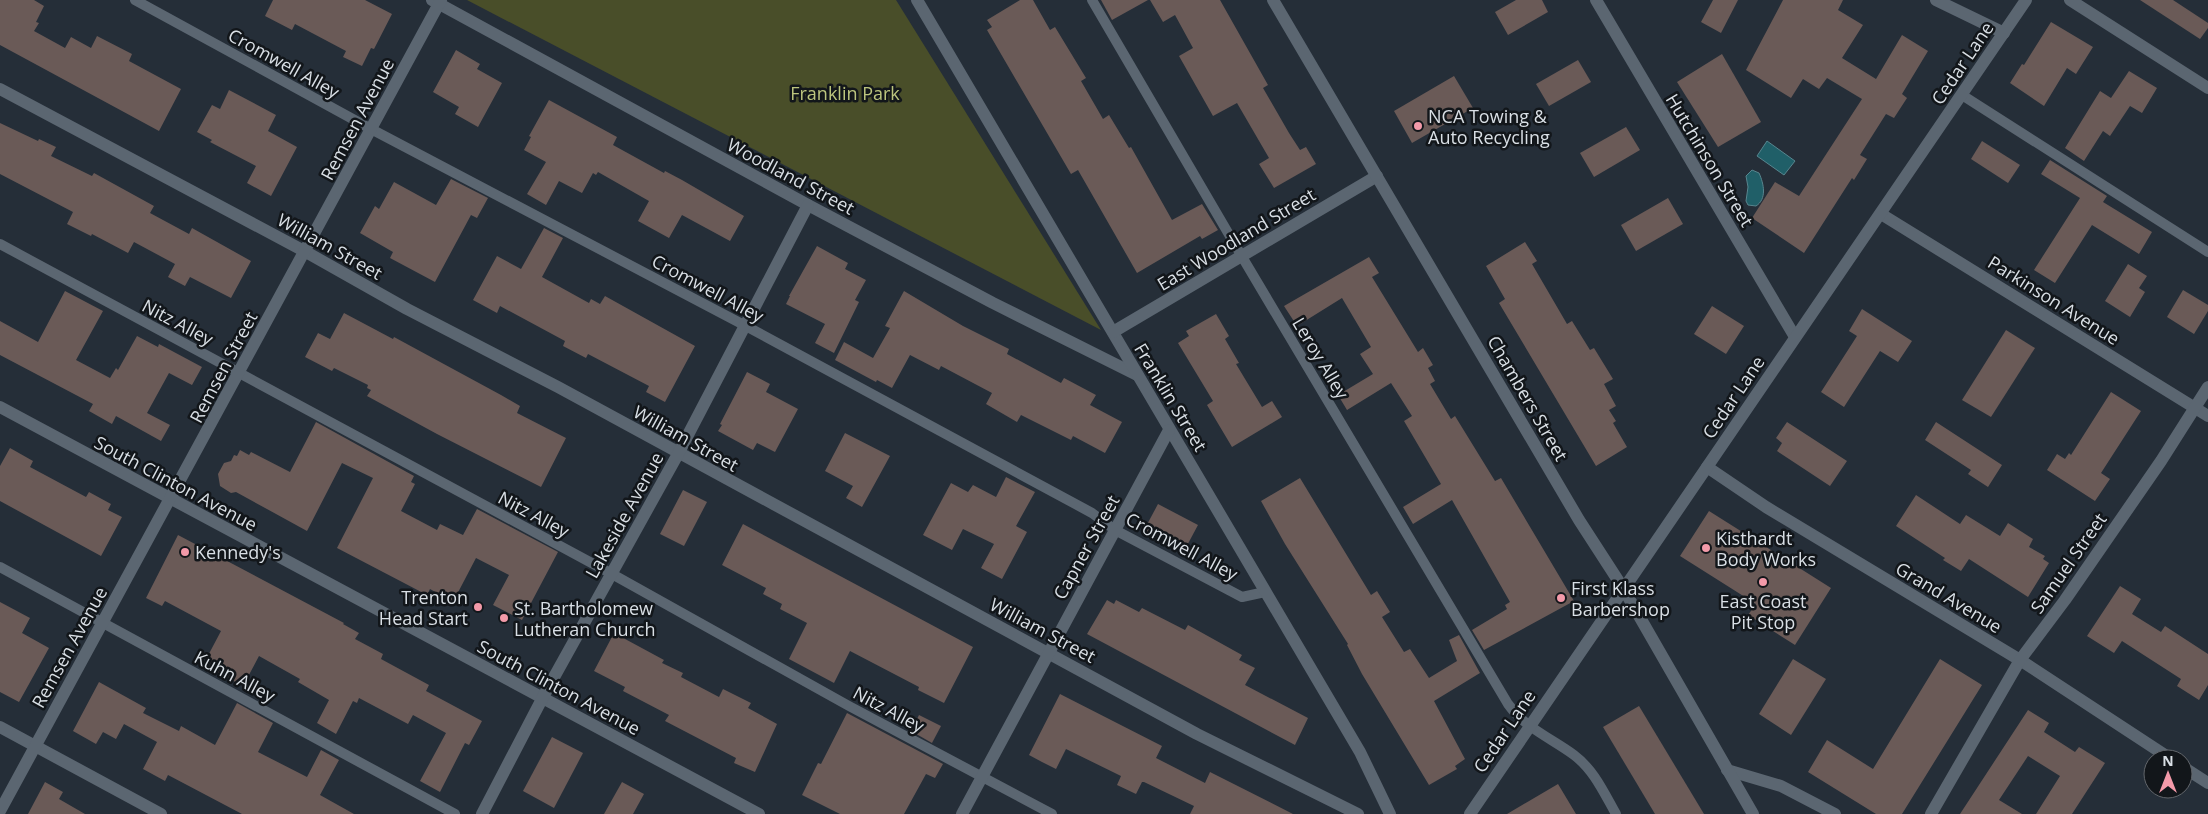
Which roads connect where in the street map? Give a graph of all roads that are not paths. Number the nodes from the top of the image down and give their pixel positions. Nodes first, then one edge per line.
1 (134, 0) edge
2 (917, 0) edge
3 (1092, 0) edge
4 (1273, 0) edge
5 (1596, 0) edge
6 (1936, 0) edge
7 (2026, 0) edge
8 (2070, 0) edge
9 (437, 1) edge
10 (2004, 33) junction
11 (2208, 88) edge
12 (0, 89) edge
13 (1962, 95) junction
14 (372, 129) junction
15 (1377, 176) junction
16 (808, 205) junction
17 (1880, 214) junction
18 (0, 244) edge
19 (306, 252) junction
20 (2208, 252) edge
21 (1241, 255) junction
22 (744, 325) junction
23 (1113, 332) junction
24 (1795, 337) junction
25 (238, 373) junction
26 (1137, 375) junction
27 (2208, 387) edge
28 (0, 407) edge
29 (2195, 408) junction
30 (2208, 416) edge
31 (1169, 430) junction
32 (678, 454) junction
33 (1708, 467) junction
34 (170, 500) junction
35 (1116, 530) junction
36 (0, 567) edge
37 (612, 574) junction
38 (1623, 588) junction
39 (1266, 592) junction
40 (102, 623) junction
41 (1048, 652) junction
42 (2020, 660) junction
43 (543, 698) junction
44 (0, 727) edge
45 (1529, 727) junction
46 (36, 746) junction
47 (2156, 749) edge
48 (1727, 770) junction
49 (2193, 773) edge
50 (982, 777) junction
51 (2208, 783) edge
52 (0, 811) edge
53 (161, 814) edge
54 (455, 814) edge
55 (482, 814) edge
56 (759, 814) edge
57 (962, 814) edge
58 (1052, 814) edge
59 (1358, 814) edge
60 (1390, 814) edge
61 (1470, 814) edge
62 (1616, 814) edge
63 (1753, 814) edge
64 (1835, 814) edge
65 (1931, 814) edge

1 - 14 lane, Cromwell Alley
2 - 23 street, Franklin Street
3 - 21 lane, Leroy Alley
4 - 15 street, Chambers Street
5 - 24 street, Hutchinson Street
6 - 10 street
7 - 10 street, Cedar Lane
8 - 11 street
9 - 14 street, Remsen Avenue
9 - 16 street, Woodland Street
10 - 13 street, Cedar Lane
12 - 19 street, William Street
13 - 17 street, Cedar Lane
13 - 20 lane
14 - 19 street, Remsen Avenue
14 - 22 lane, Cromwell Alley
15 - 21 street, East Woodland Street
15 - 38 street, Chambers Street
16 - 22 street, Lakeside Avenue
16 - 26 street, Woodland Street
17 - 24 street, Cedar Lane
17 - 29 street, Parkinson Avenue
18 - 25 lane, Nitz Alley
19 - 25 street, Remsen Street
19 - 32 street, William Street
21 - 23 street, East Woodland Street
21 - 45 lane, Leroy Alley
22 - 32 street, Lakeside Avenue
22 - 35 lane, Cromwell Alley
23 - 26 street, Franklin Street
24 - 33 street, Cedar Lane
25 - 34 street, Remsen Street
25 - 37 lane, Nitz Alley
26 - 31 street, Franklin Street
27 - 29 street, Samuel Street
28 - 34 street, South Clinton Avenue
29 - 30 street, Parkinson Avenue
29 - 42 street, Samuel Street
31 - 35 street, Capner Street
31 - 39 street, Franklin Street
32 - 37 street, Lakeside Avenue
32 - 41 street, William Street
33 - 38 street, Cedar Lane
33 - 42 street, Grand Avenue
34 - 40 street, Remsen Avenue
34 - 43 street, South Clinton Avenue
35 - 39 lane, Cromwell Alley
35 - 41 street, Capner Street
36 - 40 lane, Kuhn Alley
37 - 43 street, Lakeside Avenue
37 - 50 lane, Nitz Alley
38 - 45 street, Cedar Lane
38 - 48 street, Chambers Street
39 - 60 street, Franklin Street
40 - 46 street, Remsen Avenue
40 - 54 lane, Kuhn Alley
41 - 50 street, Capner Street
41 - 59 street, William Street
42 - 47 street, Grand Avenue
42 - 65 street, Samuel Street
43 - 55 street, Lakeside Avenue
43 - 56 street, South Clinton Avenue
44 - 46 street
45 - 61 street, Cedar Lane
45 - 62 lane, Leroy Alley
46 - 52 street, Remsen Avenue
46 - 53 street
48 - 63 street, Chambers Street
48 - 64 street
49 - 51 street
50 - 57 street, Capner Street
50 - 58 lane, Nitz Alley

